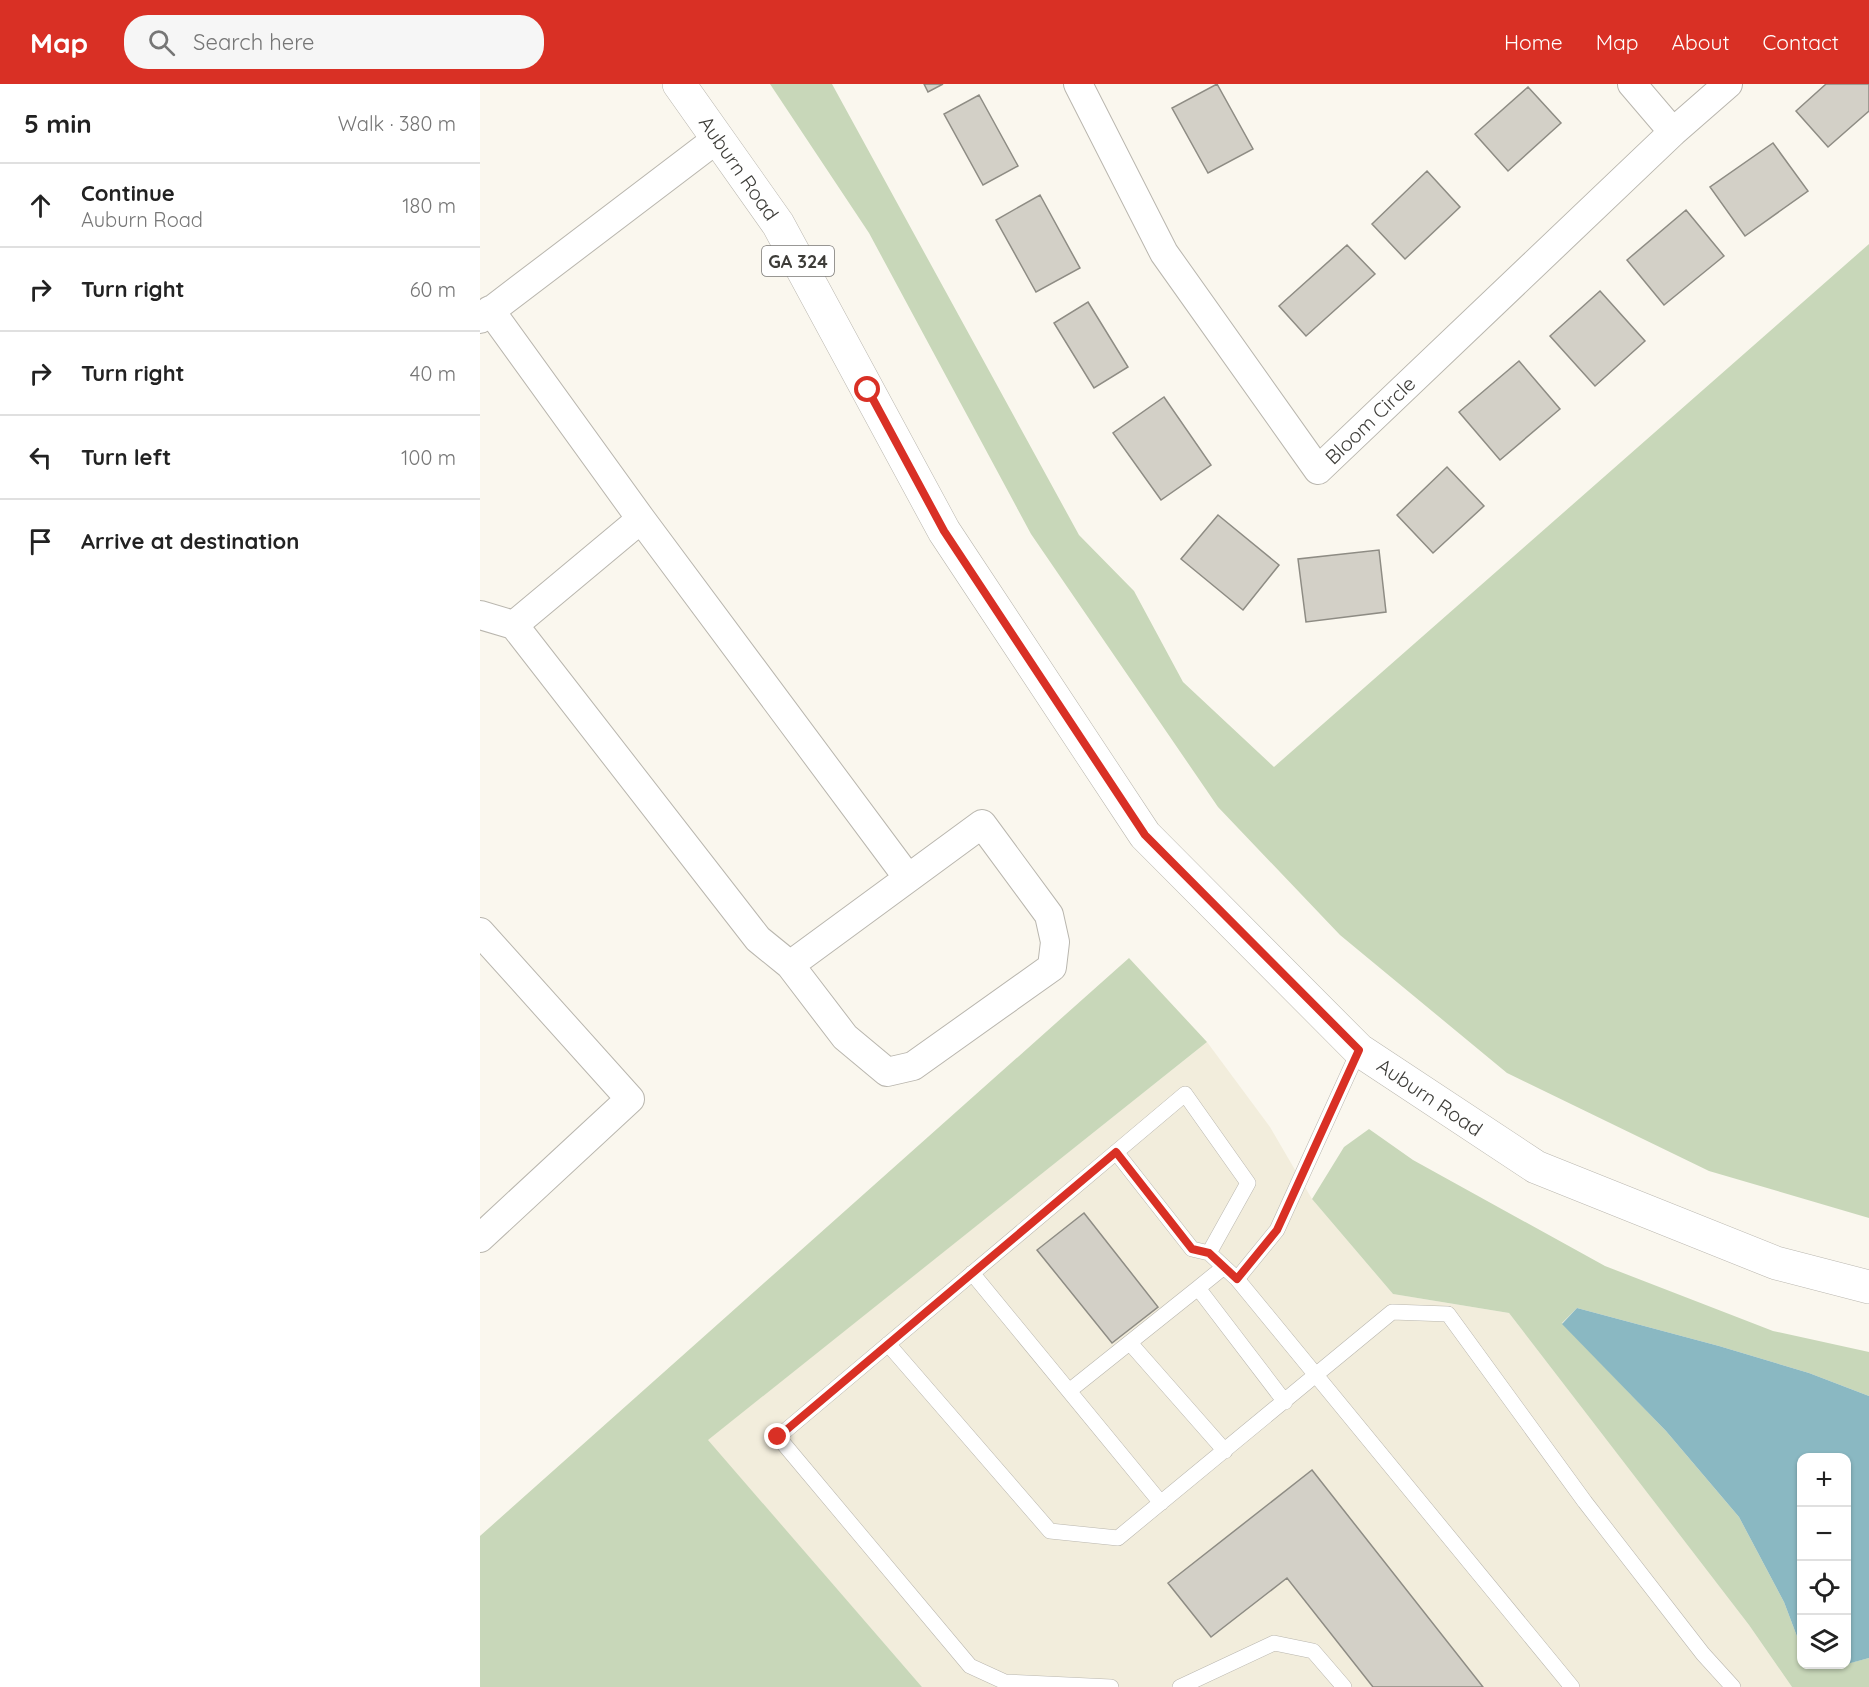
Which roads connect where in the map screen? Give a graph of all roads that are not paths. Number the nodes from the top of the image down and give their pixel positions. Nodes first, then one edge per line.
1 (679, 84) edge
2 (1078, 84) edge
3 (1632, 84) edge
4 (1728, 84) edge
5 (1673, 132) junction
6 (718, 138) junction
7 (485, 314) edge
8 (641, 519) junction
9 (480, 615) edge
10 (514, 625) junction
11 (908, 878) junction
12 (480, 933) edge
13 (790, 965) junction
14 (1359, 1050) junction
15 (1116, 1152) junction
16 (480, 1238) edge
17 (1209, 1253) junction
18 (1224, 1267) junction
19 (972, 1273) junction
20 (1237, 1279) junction
21 (1869, 1287) edge
22 (1198, 1288) junction
23 (1130, 1343) junction
24 (888, 1344) junction
25 (1315, 1377) junction
26 (1069, 1392) junction
27 (1285, 1402) junction
28 (1225, 1451) junction
29 (1161, 1503) junction
30 (1111, 1687) edge
31 (1180, 1687) edge
32 (1344, 1687) edge
33 (1572, 1687) edge
34 (1733, 1687) edge

1 - 6 main road, Auburn Road / GA 324
2 - 5 street, Bloom Circle
3 - 5 street
4 - 5 street, Bloom Circle
6 - 7 street
6 - 14 main road, Auburn Road / GA 324
7 - 8 street
8 - 10 street
8 - 11 street
9 - 10 street
10 - 13 street
11 - 13 street
11 - 13 street
12 - 16 street
14 - 20 lane
14 - 21 main road, Auburn Road / GA 324
15 - 17 lane
15 - 17 lane
15 - 19 lane
17 - 18 lane
18 - 20 lane
18 - 22 lane
19 - 24 lane
19 - 26 lane
20 - 25 lane
22 - 23 lane
22 - 27 lane
23 - 26 lane
23 - 28 lane
24 - 29 lane
24 - 30 lane
25 - 27 lane
25 - 33 lane
25 - 34 lane
26 - 29 lane
27 - 28 lane
28 - 29 lane
31 - 32 lane

